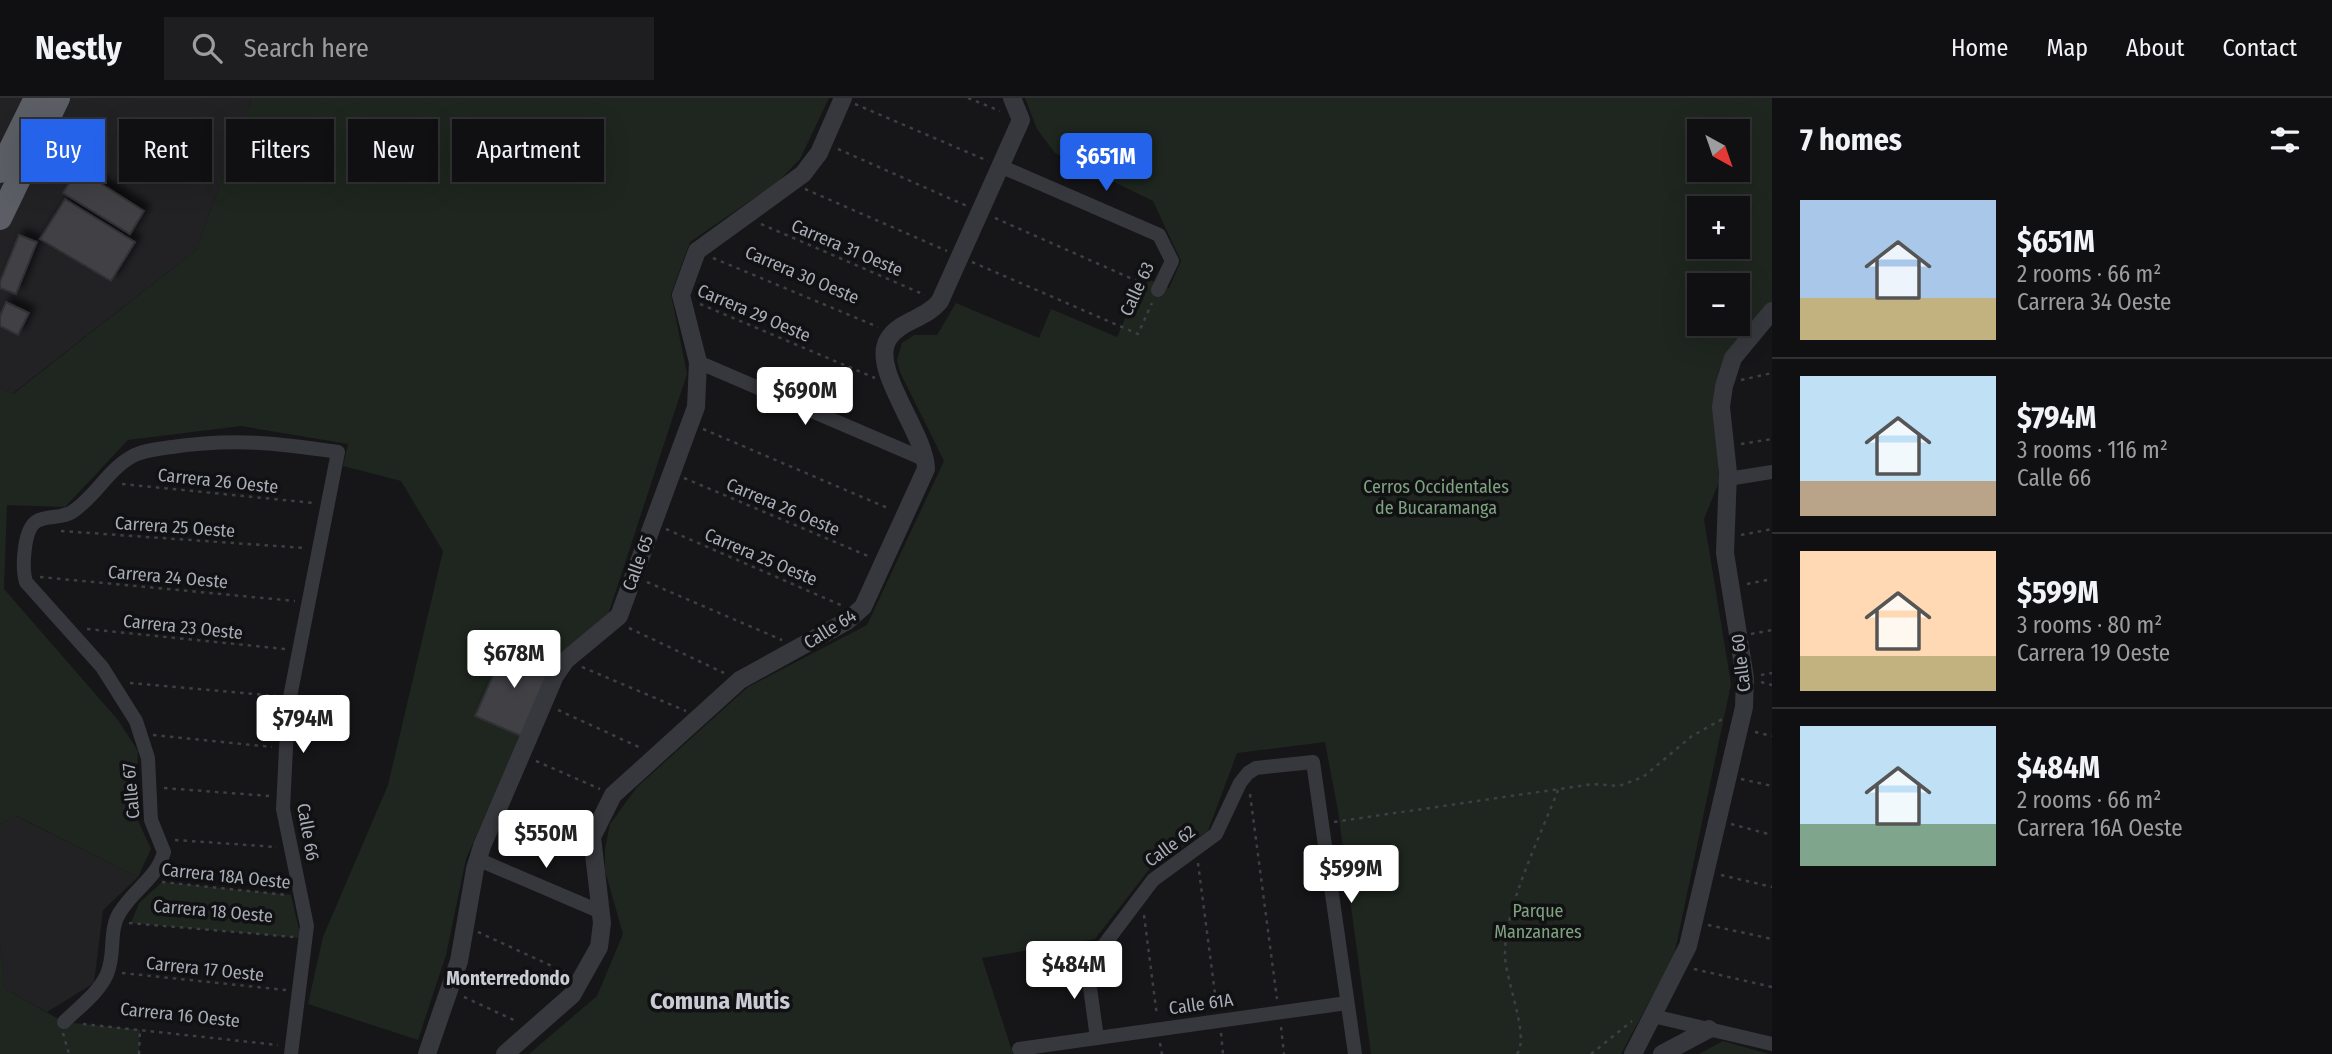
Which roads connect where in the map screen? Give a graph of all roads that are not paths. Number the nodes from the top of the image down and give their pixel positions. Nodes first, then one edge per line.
1 (36, 98) edge
2 (58, 98) edge
3 (843, 98) edge
4 (1012, 98) edge
5 (1000, 166) junction
6 (0, 171) edge
7 (0, 218) edge
8 (1158, 290) road end
9 (1772, 311) edge
10 (698, 362) junction
11 (926, 460) junction
12 (1772, 472) edge
13 (1728, 479) junction
14 (24, 576) joint
15 (477, 859) junction
16 (601, 912) junction
17 (1347, 1003) junction
18 (1653, 1016) junction
19 (64, 1022) road end
20 (1709, 1029) junction
21 (1097, 1038) junction
22 (1772, 1044) edge
23 (291, 1050) edge
24 (432, 1052) edge
25 (1020, 1052) edge
26 (505, 1054) edge
27 (1355, 1054) edge
28 (1633, 1054) edge
29 (1662, 1054) edge

1 - 6 highway
2 - 7 highway
3 - 10 street, Calle 65
4 - 5 street
5 - 8 street, Calle 63
5 - 11 street
9 - 13 street, Calle 60
10 - 11 street
10 - 15 street, Calle 65
11 - 16 street, Calle 64
12 - 13 street
13 - 18 street, Calle 60
14 - 19 street, Calle 67
14 - 23 street, Calle 66
15 - 16 street
15 - 24 street, Calle 65
16 - 26 street, Calle 64
17 - 21 street, Calle 61A
17 - 21 street, Calle 62
17 - 27 street
18 - 20 street
18 - 28 street, Calle 60
20 - 22 street
20 - 29 street
21 - 25 street, Calle 61A

